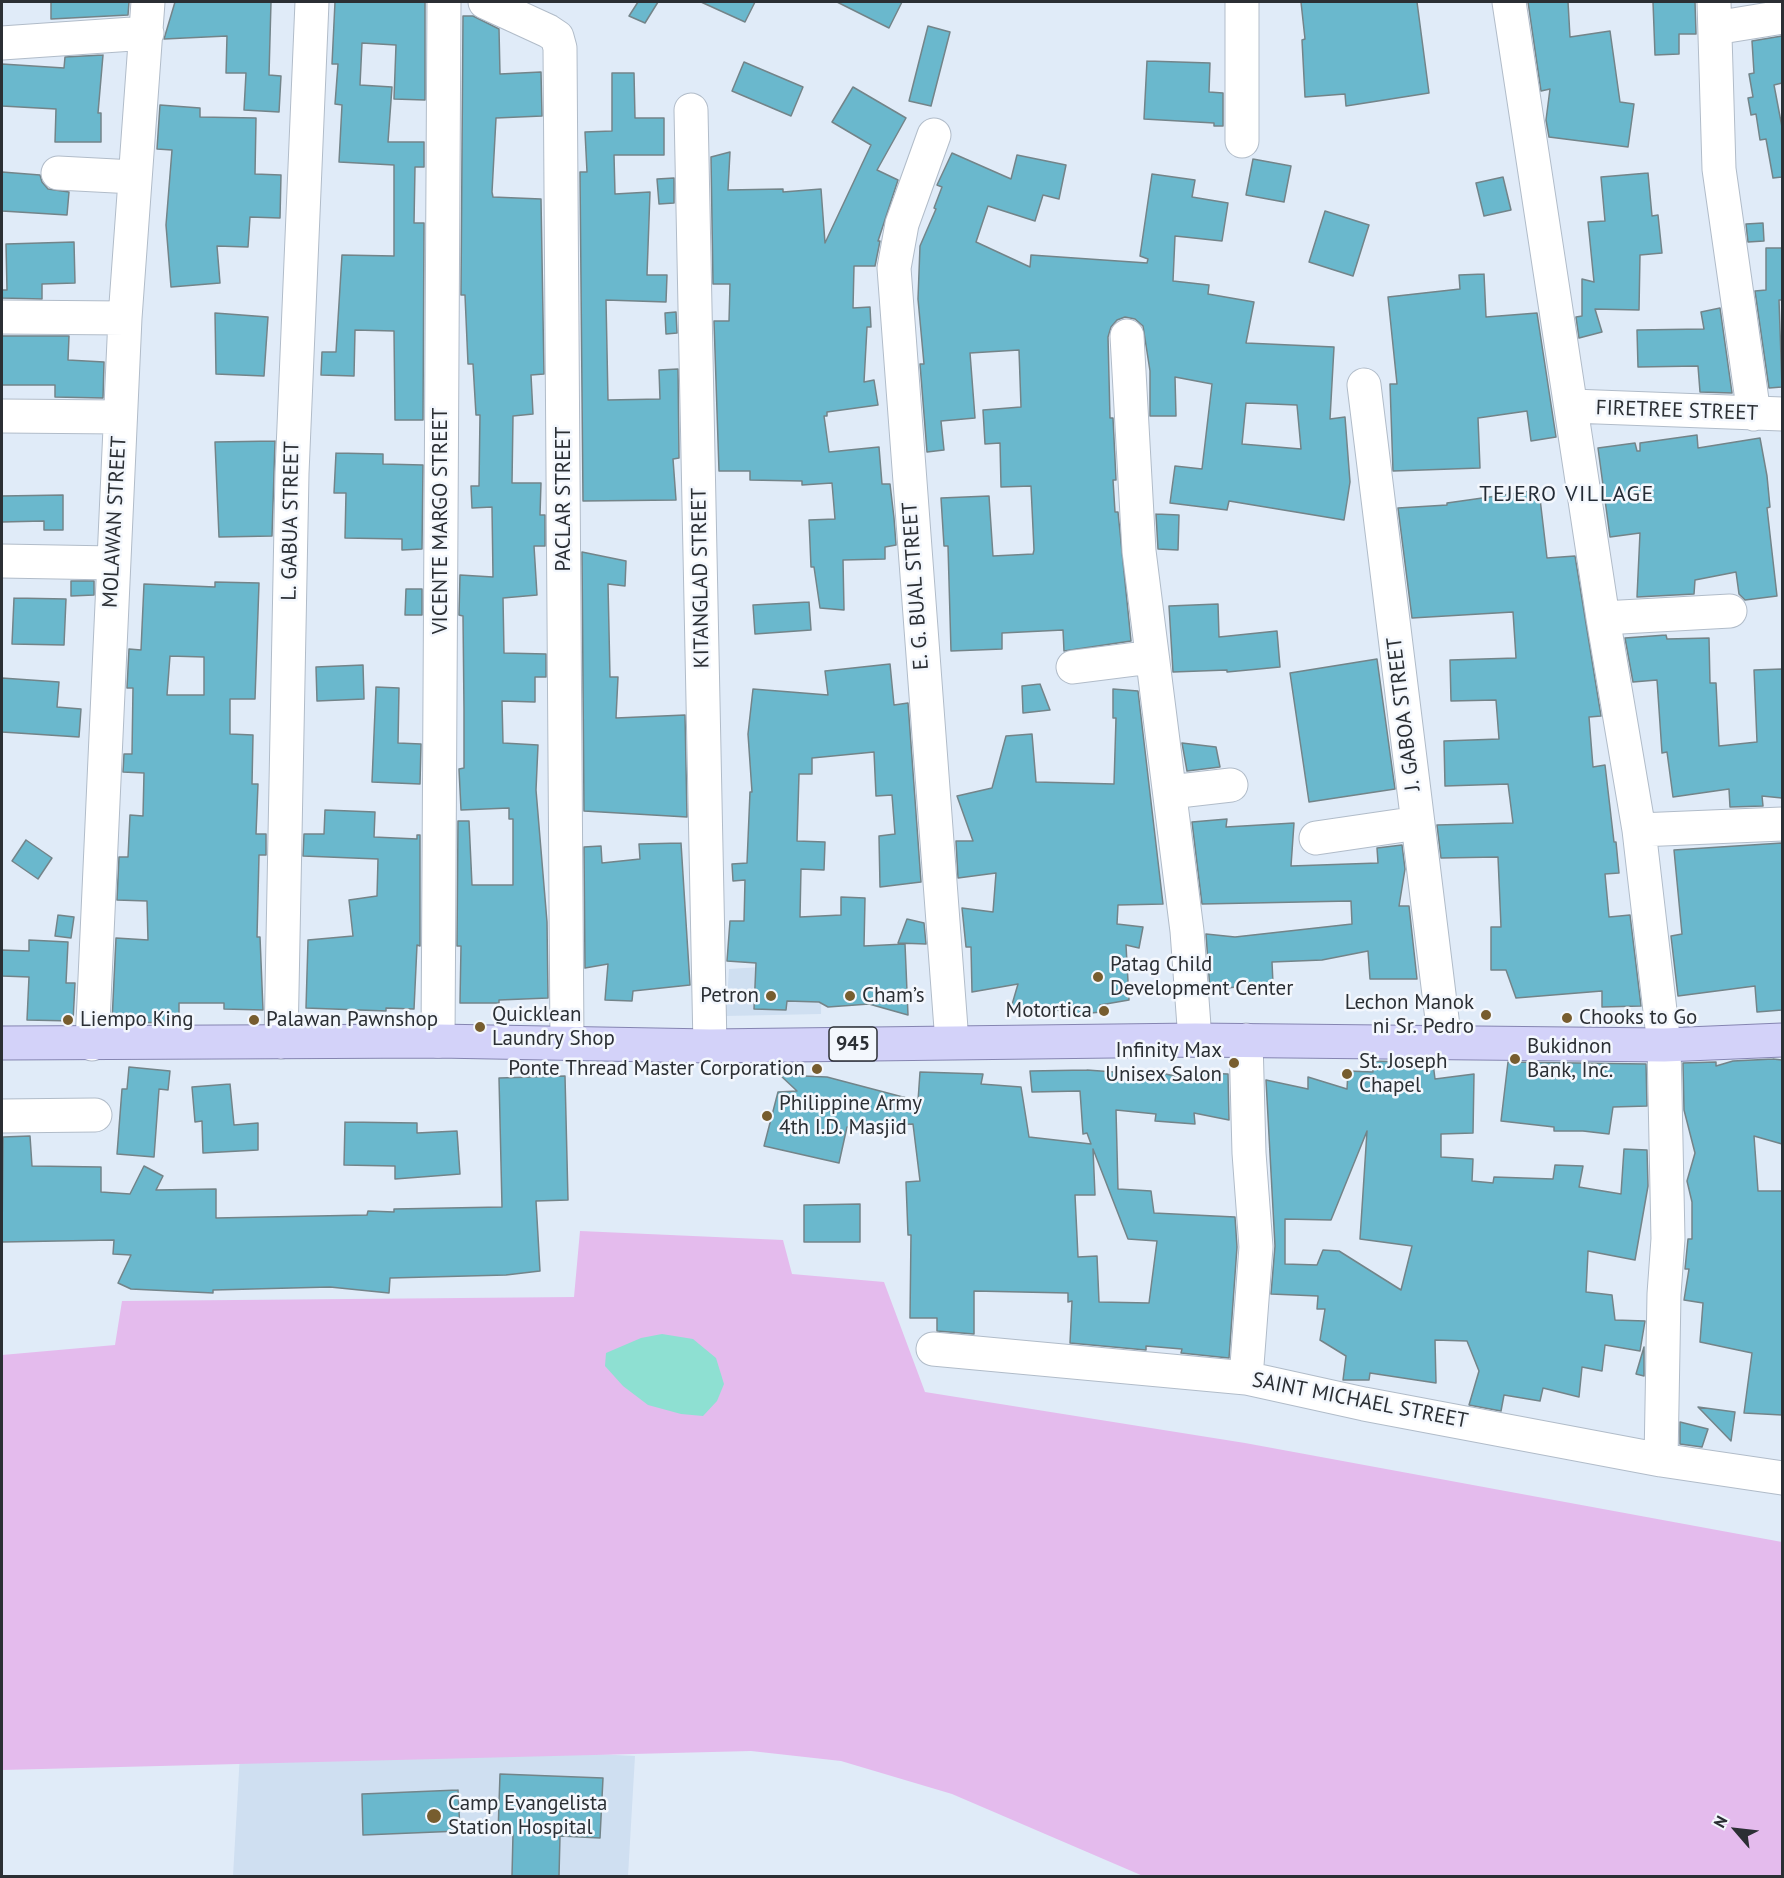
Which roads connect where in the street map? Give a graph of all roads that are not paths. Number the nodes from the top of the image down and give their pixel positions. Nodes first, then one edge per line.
1 (312, 2) edge
2 (444, 2) edge
3 (485, 2) edge
4 (1242, 2) edge
5 (1509, 2) edge
6 (1714, 15) edge
7 (148, 17) edge
8 (1782, 17) edge
9 (2, 43) edge
10 (692, 110) dead end
11 (934, 135) dead end
12 (1242, 141) dead end
13 (58, 173) dead end
14 (134, 177) junction
15 (2, 317) edge
16 (125, 318) junction
17 (1126, 336) dead end
18 (1364, 385) dead end
19 (1572, 406) junction
20 (1768, 414) edge
21 (2, 416) edge
22 (120, 417) junction
23 (2, 561) edge
24 (113, 563) junction
25 (1730, 611) dead end
26 (1603, 618) junction
27 (1152, 657) junction
28 (1073, 667) dead end
29 (1231, 785) dead end
30 (1170, 792) junction
31 (1418, 823) junction
32 (1782, 824) edge
33 (1639, 830) junction
34 (1316, 838) dead end
35 (1195, 1040) junction
36 (1246, 1040) junction
37 (1782, 1040) edge
38 (438, 1041) junction
39 (281, 1042) junction
40 (952, 1042) junction
41 (2, 1043) edge
42 (567, 1043) junction
43 (1445, 1043) junction
44 (92, 1044) junction
45 (1665, 1045) junction
46 (710, 1046) junction
47 (95, 1115) dead end
48 (2, 1116) edge
49 (933, 1349) dead end
50 (1246, 1378) junction
51 (1661, 1460) junction
52 (1782, 1478) edge

1 - 39 street, L. GABUA STREET
2 - 38 street, VICENTE MARGO STREET
3 - 42 street, PACLAR STREET
4 - 12 street
5 - 19 street
6 - 8 street
6 - 20 street
7 - 9 street
7 - 14 street, MOLAWAN STREET
10 - 46 street, KITANGLAD STREET
11 - 40 street, E. G. BUAL STREET
13 - 14 street
14 - 16 street, MOLAWAN STREET
15 - 16 street
16 - 22 street, MOLAWAN STREET
17 - 27 street
18 - 31 street, J. GABOA STREET
19 - 20 street, FIRETREE STREET
19 - 26 street
21 - 22 street
22 - 24 street, MOLAWAN STREET
23 - 24 street
24 - 44 street, MOLAWAN STREET
25 - 26 street
26 - 33 street
27 - 28 street
27 - 30 street
29 - 30 street
30 - 35 street
31 - 34 street
31 - 43 street, J. GABOA STREET
32 - 33 street
33 - 45 street
35 - 36 main road, 945
35 - 40 main road, 945
36 - 43 main road, 945
36 - 50 street
37 - 45 main road, 945
38 - 39 main road, 945
38 - 42 main road, 945
39 - 44 main road, 945
40 - 46 main road, 945
41 - 44 main road, 945
42 - 46 main road, 945
43 - 45 main road, 945
45 - 51 street
47 - 48 street
49 - 50 street, SAINT MICHAEL STREET
50 - 51 street, SAINT MICHAEL STREET
51 - 52 street, SAINT MICHAEL STREET

